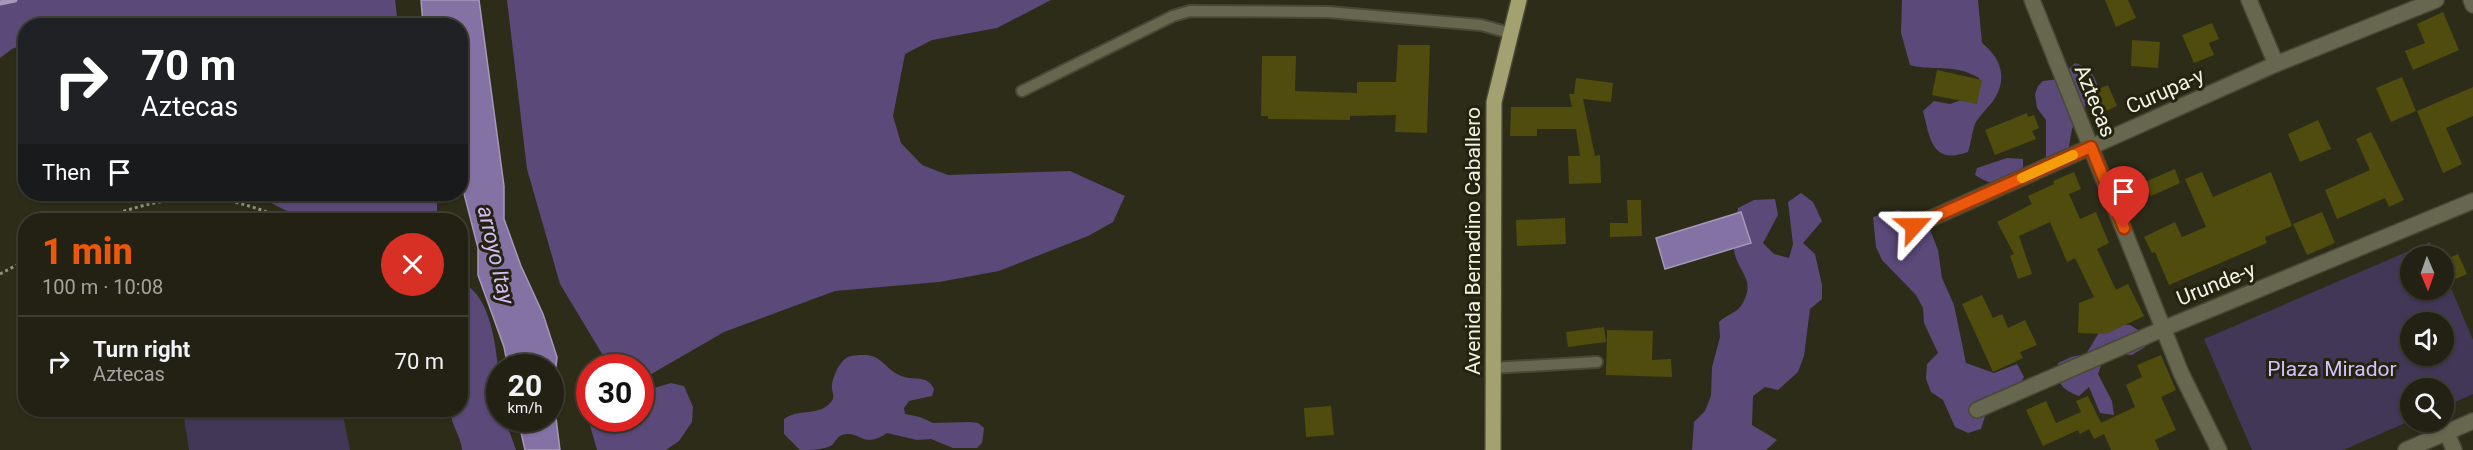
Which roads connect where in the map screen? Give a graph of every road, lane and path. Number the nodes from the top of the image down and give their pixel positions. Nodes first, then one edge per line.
1 (1519, 0) edge
2 (2032, 0) edge
3 (2249, 0) edge
4 (2436, 0) edge
5 (2471, 0) edge
6 (2473, 5) edge
7 (1510, 33) junction
8 (2276, 64) junction
9 (1022, 91) dead end
10 (2091, 147) junction
11 (172, 201) edge
12 (230, 201) edge
13 (2473, 201) edge
14 (120, 213) edge
15 (271, 213) edge
16 (1914, 226) dead end
17 (18, 264) edge
18 (0, 274) edge
19 (2165, 328) junction
20 (1596, 362) dead end
21 (1493, 368) junction
22 (1977, 410) dead end
23 (2473, 421) edge
24 (2447, 433) junction
25 (1493, 450) edge
26 (2218, 450) edge
27 (2406, 450) edge
28 (2454, 450) edge

1 - 7 main road, Avenida Bernadino Caballero
2 - 10 street, Aztecas
3 - 8 street
4 - 8 street, Curupa-y
5 - 6 street
7 - 9 lane
7 - 21 main road, Avenida Bernadino Caballero
8 - 10 street, Curupa-y
10 - 16 street, Curupa-y
10 - 19 street, Aztecas
11 - 14 path
12 - 15 path
13 - 19 street, Urunde-y
17 - 18 path
19 - 22 street, Urunde-y
19 - 26 street, Aztecas
20 - 21 lane
21 - 25 main road, Avenida Bernadino Caballero
23 - 24 street
24 - 27 street
24 - 28 street

